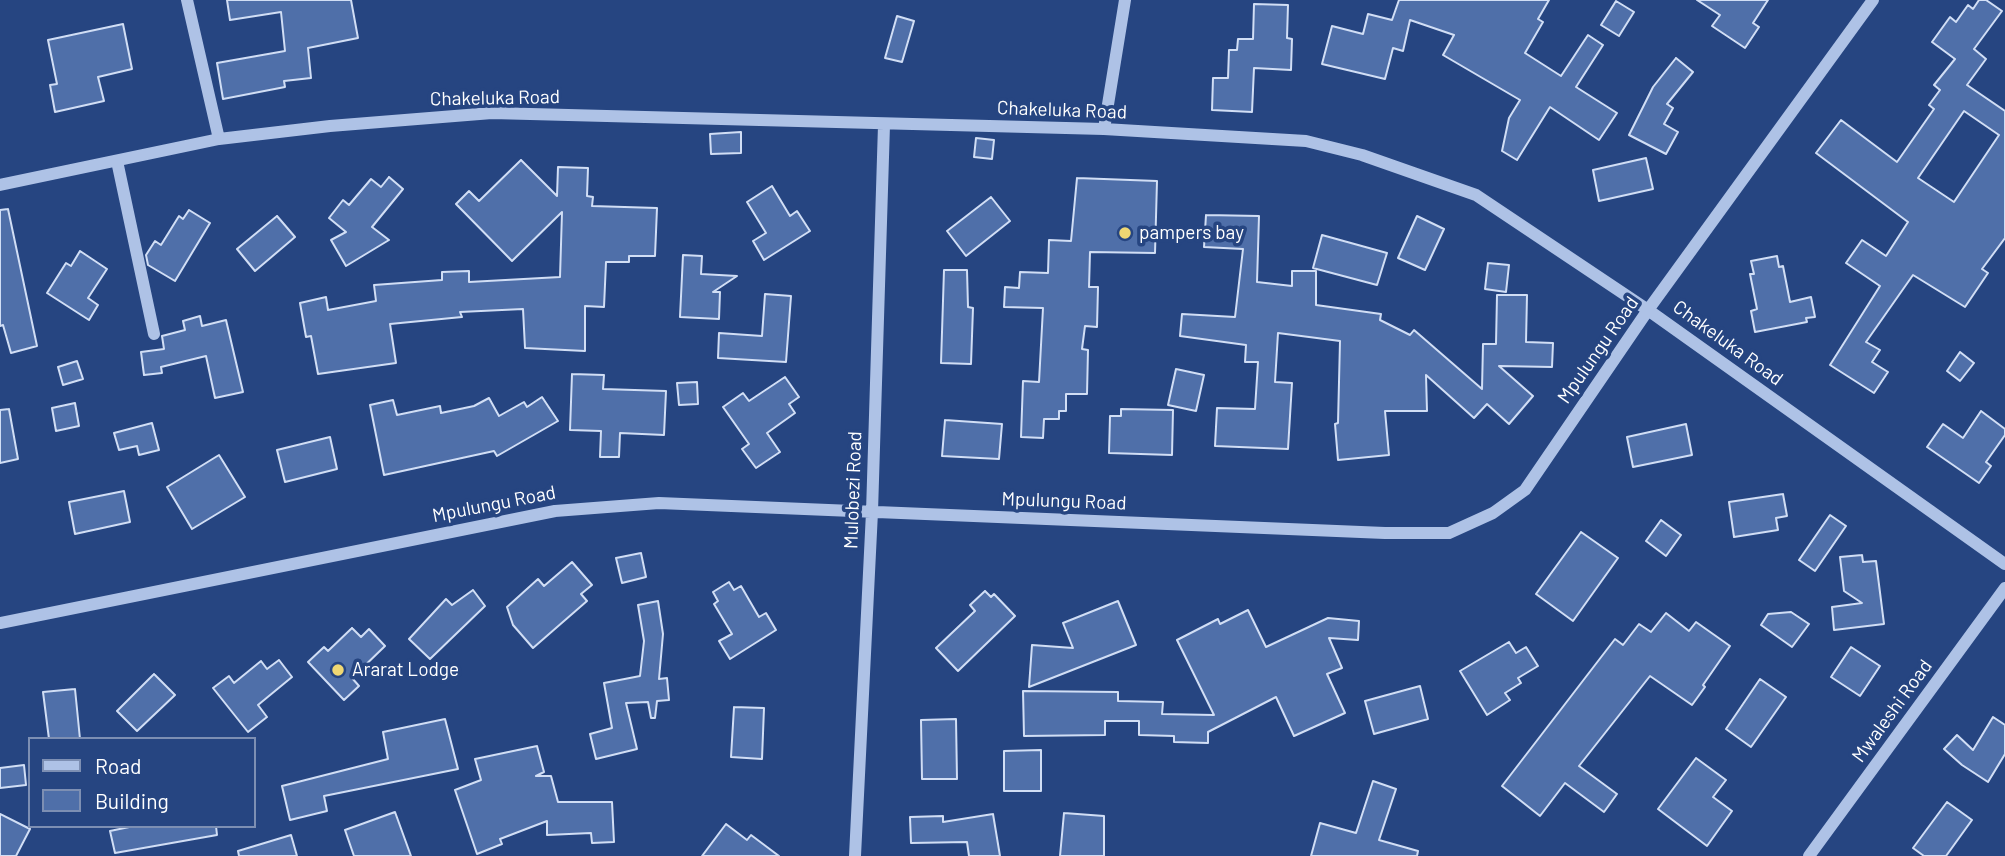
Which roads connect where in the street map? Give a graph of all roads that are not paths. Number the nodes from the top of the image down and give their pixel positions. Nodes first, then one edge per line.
1 (187, 0) edge
2 (1125, 0) edge
3 (1873, 0) edge
4 (884, 125) junction
5 (1104, 130) junction
6 (219, 139) junction
7 (117, 161) junction
8 (0, 185) edge
9 (1648, 310) junction
10 (154, 334) dead end
11 (872, 512) junction
12 (2005, 564) edge
13 (2005, 588) edge
14 (0, 623) edge
15 (855, 856) edge
16 (1809, 856) edge

1 - 6 street
2 - 5 street
3 - 9 street, Mpulungu Road
4 - 5 street, Chakeluka Road
4 - 6 street, Chakeluka Road
4 - 11 street, Mulobezi Road
5 - 9 street, Chakeluka Road
6 - 7 street, Chakeluka Road
7 - 8 street, Chakeluka Road
7 - 10 street
9 - 11 street, Mpulungu Road
9 - 12 street, Chakeluka Road
11 - 14 street, Mpulungu Road
11 - 15 street, Mulobezi Road
13 - 16 street, Mwaleshi Road

